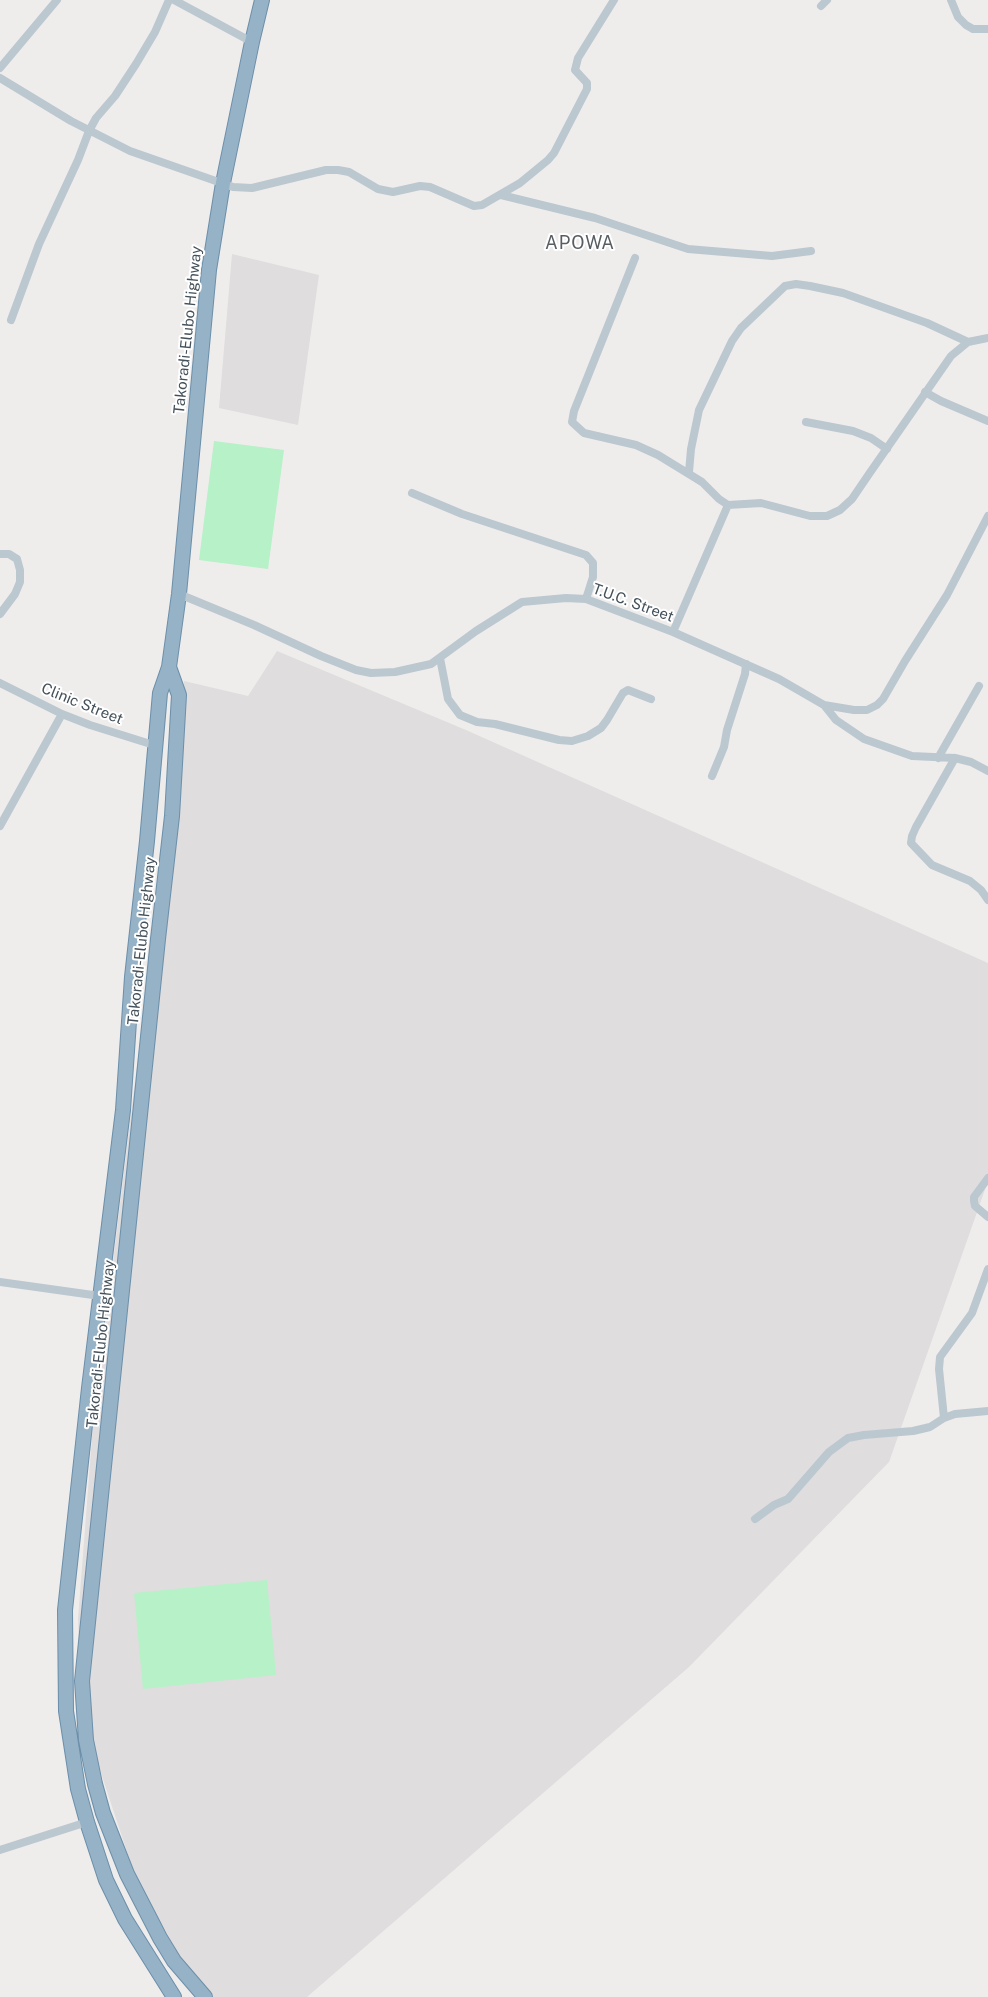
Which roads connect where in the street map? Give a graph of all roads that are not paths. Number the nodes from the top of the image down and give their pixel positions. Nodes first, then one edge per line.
1 (57, 0) edge
2 (169, 0) edge
3 (174, 0) edge
4 (262, 0) edge
5 (614, 0) edge
6 (951, 0) edge
7 (988, 29) edge
8 (252, 42) junction
9 (0, 68) edge
10 (0, 78) edge
11 (89, 131) junction
12 (223, 183) junction
13 (500, 196) junction
14 (811, 251) dead end
15 (635, 258) dead end
16 (11, 320) dead end
17 (988, 338) edge
18 (968, 342) junction
19 (925, 392) junction
20 (988, 421) edge
21 (806, 422) dead end
22 (887, 449) junction
23 (688, 472) junction
24 (412, 493) dead end
25 (728, 505) junction
26 (988, 516) edge
27 (0, 554) edge
28 (179, 594) junction
29 (586, 599) junction
30 (0, 614) edge
31 (673, 632) junction
32 (440, 658) junction
33 (746, 664) junction
34 (169, 667) junction
35 (0, 683) edge
36 (979, 686) dead end
37 (651, 699) dead end
38 (824, 705) junction
39 (62, 714) junction
40 (157, 746) junction
41 (938, 758) junction
42 (955, 758) junction
43 (988, 771) edge
44 (712, 776) dead end
45 (0, 826) edge
46 (988, 900) edge
47 (988, 1178) edge
48 (988, 1218) edge
49 (988, 1269) edge
50 (0, 1282) edge
51 (100, 1296) junction
52 (988, 1411) edge
53 (944, 1418) junction
54 (755, 1519) dead end
55 (87, 1822) junction
56 (0, 1850) edge
57 (174, 1997) edge
58 (205, 1997) edge

1 - 9 street
2 - 11 street
3 - 8 street
4 - 8 highway, Takoradi-Elubo Highway
5 - 13 street
6 - 7 street
8 - 12 highway, Takoradi-Elubo Highway
10 - 11 street
11 - 12 street
11 - 16 street
12 - 13 street
12 - 28 highway, Takoradi-Elubo Highway
13 - 14 street
15 - 23 street
17 - 18 street
18 - 19 street
18 - 23 street
19 - 20 street
19 - 22 street
21 - 22 street
22 - 25 street
23 - 25 street
24 - 29 street
25 - 31 street
26 - 38 street
27 - 30 street
28 - 32 street, T.U.C. Street
28 - 34 highway, Takoradi-Elubo Highway
29 - 31 street, T.U.C. Street
29 - 32 street, T.U.C. Street
31 - 33 street, T.U.C. Street
32 - 37 street
33 - 38 street, T.U.C. Street
33 - 44 street
34 - 40 highway, Takoradi-Elubo Highway
34 - 58 highway, Takoradi-Elubo Highway
35 - 39 street, Clinic Street
36 - 41 street
38 - 41 street, T.U.C. Street
39 - 40 street, Clinic Street
39 - 45 street
40 - 51 highway, Takoradi-Elubo Highway
41 - 42 street, T.U.C. Street
42 - 43 street, T.U.C. Street
42 - 46 street
47 - 48 street
49 - 53 street
50 - 51 street
51 - 55 highway, Takoradi-Elubo Highway
52 - 53 street
53 - 54 street
55 - 56 street
55 - 57 highway, Takoradi-Elubo Highway

